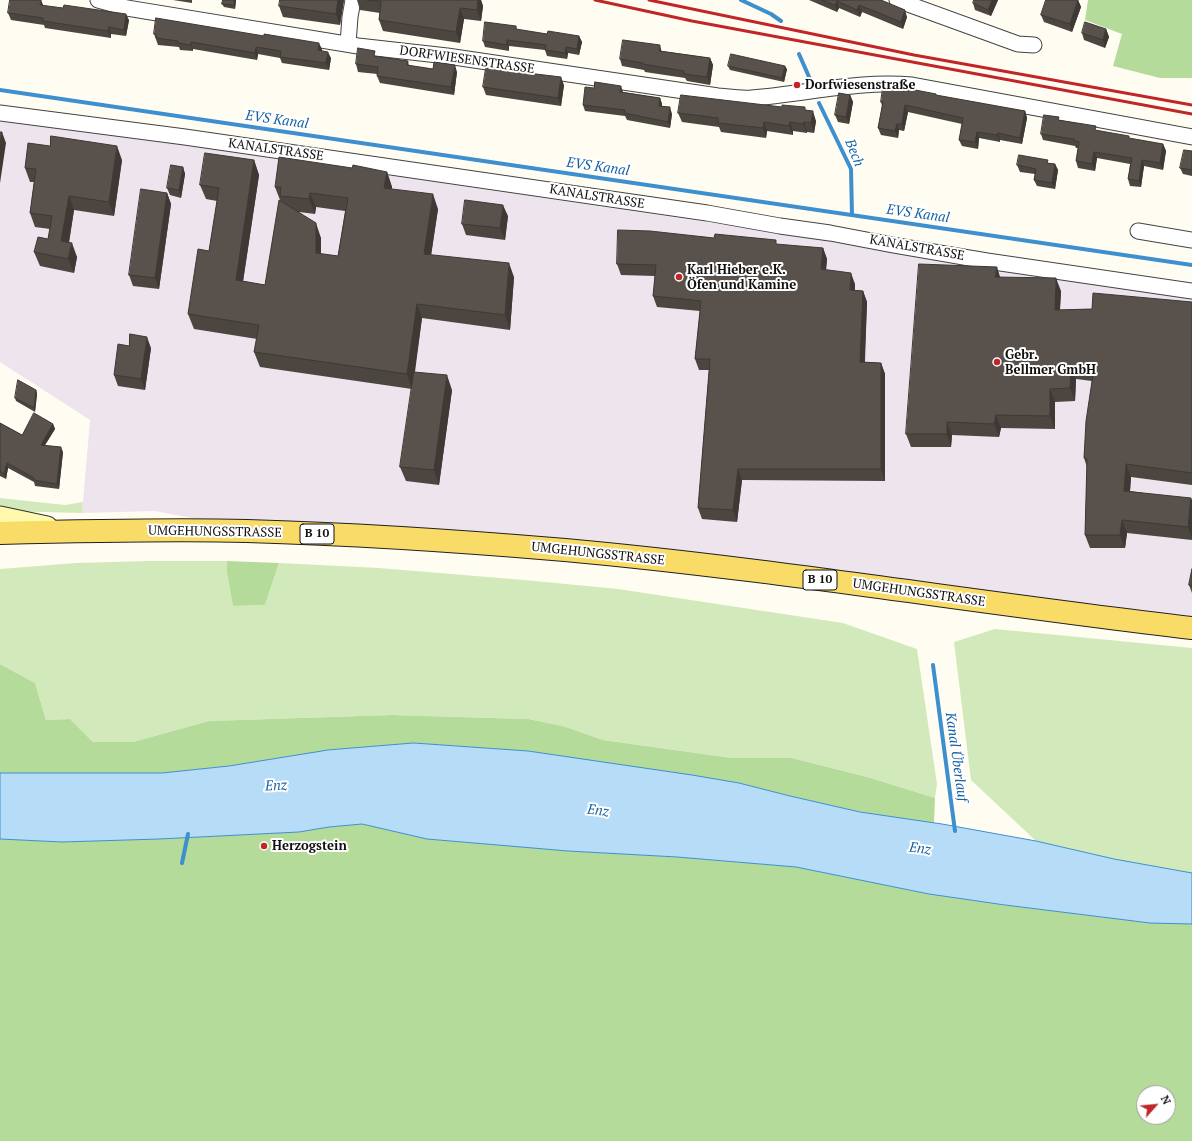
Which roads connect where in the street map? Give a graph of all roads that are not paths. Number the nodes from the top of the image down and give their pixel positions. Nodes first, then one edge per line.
1 (98, 0) edge
2 (353, 0) edge
3 (897, 0) edge
4 (348, 44) junction
5 (1034, 45) dead end
6 (0, 113) edge
7 (1192, 137) edge
8 (1138, 231) dead end
9 (1192, 240) edge
10 (1192, 291) edge
11 (0, 517) edge
12 (68, 532) junction
13 (0, 533) edge
14 (1192, 628) edge

1 - 4 street, DORFWIESENSTRASSE
2 - 4 street
3 - 5 street
4 - 7 street, DORFWIESENSTRASSE
6 - 10 street, KANALSTRASSE
8 - 9 street
11 - 12 main road
12 - 13 main road, UMGEHUNGSSTRASSE / B 10
12 - 14 main road, UMGEHUNGSSTRASSE / B 10

